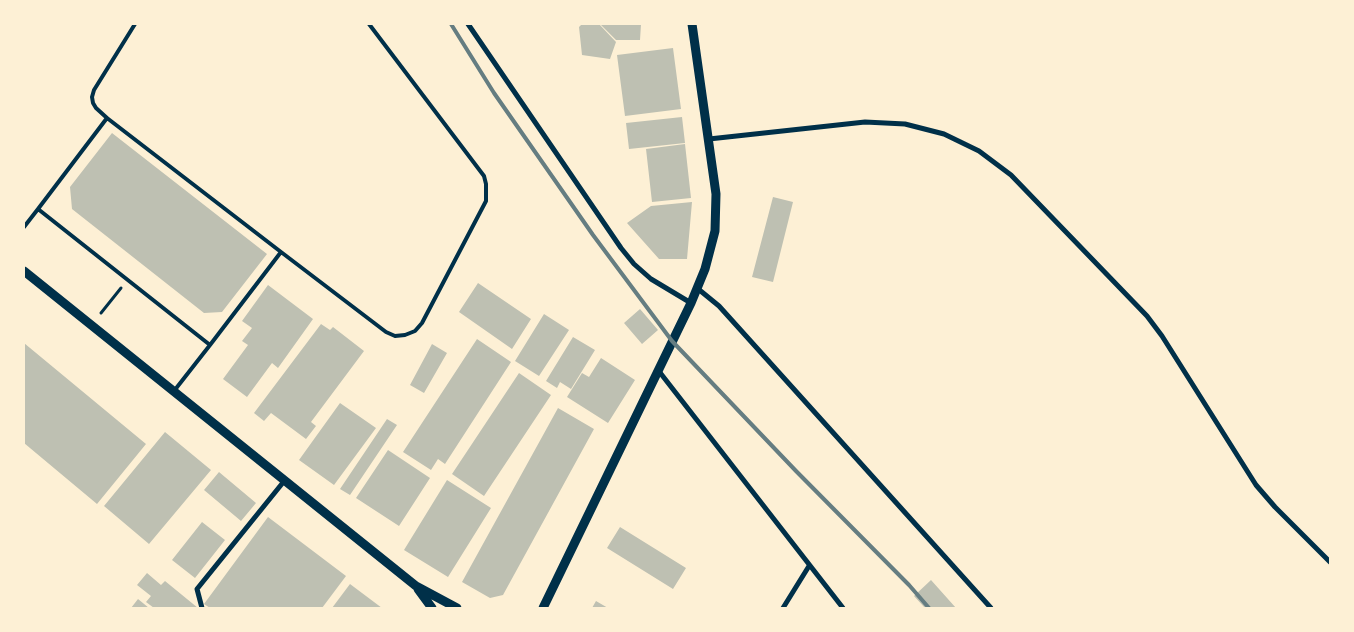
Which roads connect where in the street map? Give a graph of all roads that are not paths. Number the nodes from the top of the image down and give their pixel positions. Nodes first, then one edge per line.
1 (135, 24) edge
2 (369, 24) edge
3 (468, 24) edge
4 (692, 24) edge
5 (107, 118) junction
6 (709, 139) junction
7 (38, 209) junction
8 (24, 227) edge
9 (281, 252) junction
10 (24, 270) edge
11 (697, 287) junction
12 (691, 303) junction
13 (210, 345) junction
14 (658, 370) junction
15 (174, 391) junction
16 (285, 480) junction
17 (1330, 562) edge
18 (809, 566) junction
19 (416, 586) junction
20 (202, 608) edge
21 (432, 608) edge
22 (457, 608) edge
23 (543, 608) edge
24 (783, 608) edge
25 (842, 608) edge
26 (991, 608) edge

1 - 5 lane
2 - 9 lane
3 - 12 street
4 - 6 street
5 - 7 lane
5 - 9 lane
6 - 11 street
6 - 17 street
7 - 8 lane
7 - 13 lane
9 - 13 lane
10 - 15 street
11 - 12 street
11 - 26 street
12 - 14 street
13 - 15 lane
14 - 18 street
14 - 23 street
15 - 16 street
16 - 19 street
16 - 20 street
18 - 24 street
18 - 25 street
19 - 21 street
19 - 22 street

